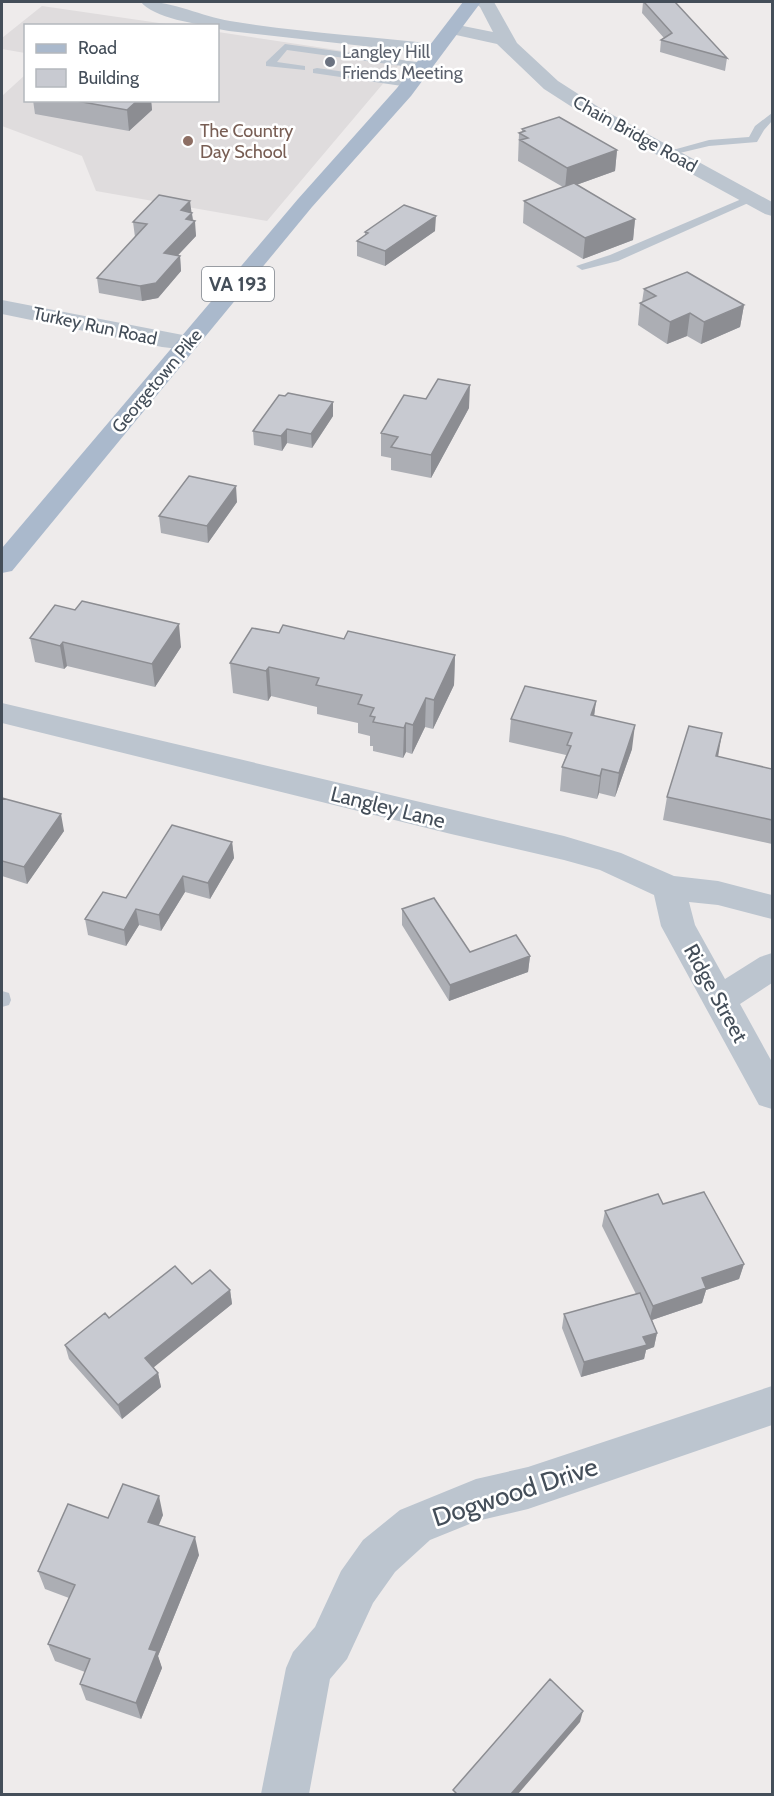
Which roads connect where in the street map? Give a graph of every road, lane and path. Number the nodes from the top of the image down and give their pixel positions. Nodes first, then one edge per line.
1 (150, 2) edge
2 (472, 2) edge
3 (481, 2) edge
4 (453, 29) junction
5 (508, 43) junction
6 (430, 58) junction
7 (270, 64) junction
8 (301, 68) dead end
9 (317, 71) dead end
10 (264, 77) dead end
11 (410, 84) junction
12 (772, 116) edge
13 (667, 153) junction
14 (751, 198) junction
15 (772, 210) edge
16 (582, 266) dead end
17 (2, 307) edge
18 (189, 343) junction
19 (2, 565) edge
20 (2, 713) edge
21 (669, 888) junction
22 (772, 907) edge
23 (772, 966) edge
24 (721, 999) junction
25 (772, 1094) edge
26 (772, 1406) edge
27 (285, 1794) edge

1 - 6 street
2 - 4 main road, Georgetown Pike / VA 193
3 - 5 street, Chain Bridge Road
4 - 5 street, Chain Bridge Road
4 - 6 main road, Georgetown Pike / VA 193
5 - 13 street, Chain Bridge Road
6 - 7 lane
6 - 11 main road, Georgetown Pike / VA 193
7 - 8 lane
7 - 10 lane
9 - 11 lane
11 - 18 main road, Georgetown Pike / VA 193
12 - 13 lane
13 - 14 street, Chain Bridge Road
14 - 15 street, Chain Bridge Road
14 - 16 lane
17 - 18 street, Turkey Run Road
18 - 19 main road, Georgetown Pike / VA 193
20 - 21 street, Langley Lane
21 - 22 street, Langley Lane
21 - 24 street, Ridge Street
23 - 24 street
24 - 25 street, Ridge Street
26 - 27 street, Dogwood Drive

